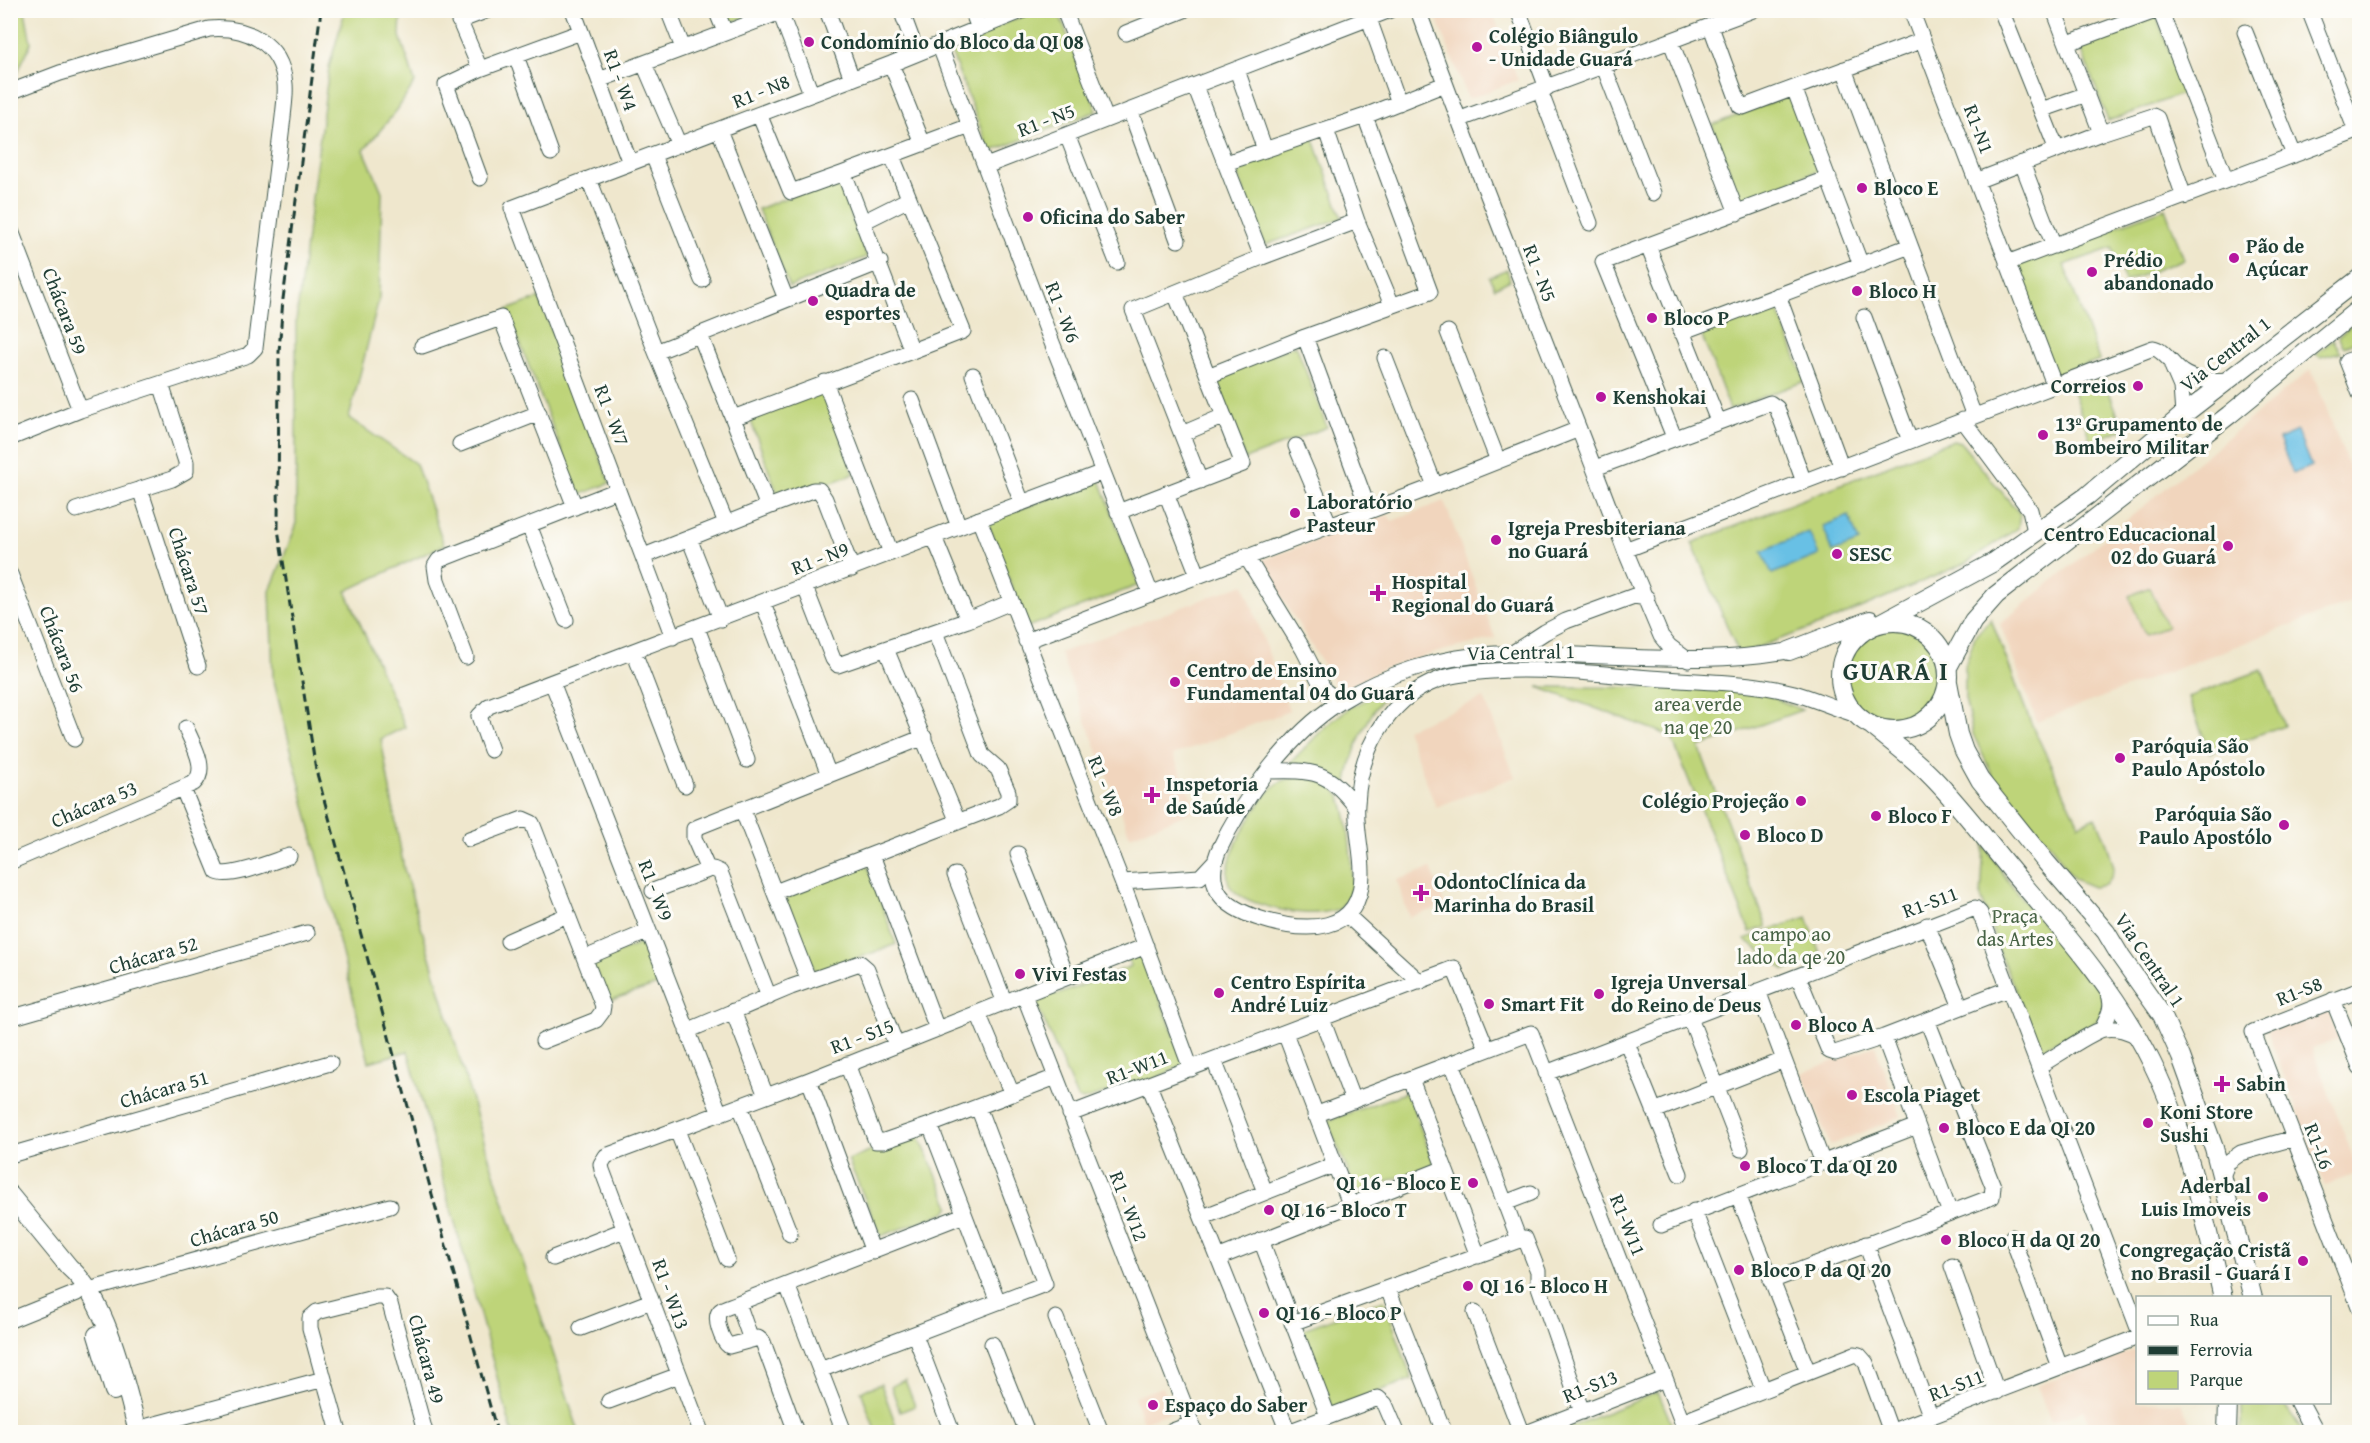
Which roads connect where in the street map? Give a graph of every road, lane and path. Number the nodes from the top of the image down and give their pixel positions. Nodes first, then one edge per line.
1 (488, 10) edge
2 (573, 10) edge
3 (668, 10) edge
4 (716, 10) edge
5 (826, 10) edge
6 (901, 10) edge
7 (972, 10) edge
8 (1024, 10) edge
9 (1064, 10) edge
10 (1184, 10) edge
11 (1390, 10) edge
12 (1418, 10) edge
13 (1518, 10) edge
14 (1753, 10) edge
15 (1911, 10) edge
16 (2001, 10) edge
17 (2054, 10) edge
18 (2159, 10) edge
19 (2309, 10) edge
20 (457, 16) edge
21 (1369, 19) junction
22 (1711, 27) junction
23 (979, 29) junction
24 (581, 32) junction
25 (725, 32) junction
26 (2245, 32) dead end
27 (1126, 33) dead end
28 (1923, 40) junction
29 (1671, 42) junction
30 (2068, 43) junction
31 (939, 44) junction
32 (683, 48) junction
33 (917, 53) junction
34 (516, 56) junction
35 (644, 64) junction
36 (891, 64) junction
37 (1604, 67) junction
38 (480, 69) junction
39 (1844, 69) junction
40 (1237, 70) junction
41 (852, 79) junction
42 (599, 80) junction
43 (1445, 84) junction
44 (1195, 86) junction
45 (1794, 88) junction
46 (1544, 90) junction
47 (10, 92) edge
48 (811, 93) junction
49 (2087, 94) junction
50 (1399, 103) junction
51 (1130, 110) junction
52 (2041, 110) junction
53 (759, 114) junction
54 (1365, 116) junction
55 (1106, 119) junction
56 (1458, 120) junction
57 (970, 126) junction
58 (719, 130) junction
59 (1326, 130) junction
60 (2358, 131) edge
61 (2101, 133) junction
62 (1067, 135) junction
63 (923, 144) junction
64 (679, 145) junction
65 (1265, 150) junction
66 (2057, 150) junction
67 (551, 153) dead end
68 (653, 155) junction
69 (2294, 155) junction
70 (892, 156) junction
71 (1226, 163) junction
72 (2022, 163) junction
73 (630, 164) junction
74 (986, 166) junction
75 (844, 174) junction
76 (480, 178) dead end
77 (1829, 178) junction
78 (589, 179) junction
79 (2226, 180) junction
80 (1977, 181) junction
81 (1653, 193) dead end
82 (2184, 196) junction
83 (909, 199) junction
84 (512, 208) joint
85 (1737, 213) junction
86 (1357, 221) junction
87 (863, 222) junction
88 (1590, 223) dead end
89 (10, 228) edge
90 (1178, 240) dead end
91 (1648, 246) junction
92 (1910, 246) junction
93 (2054, 246) junction
94 (1262, 257) junction
95 (880, 262) junction
96 (1117, 262) dead end
97 (2007, 263) junction
98 (1861, 265) junction
99 (2360, 278) edge
100 (702, 280) dead end
101 (1175, 293) junction
102 (1778, 295) junction
103 (786, 300) junction
104 (1392, 305) junction
105 (2360, 308) edge
106 (1864, 317) dead end
107 (1448, 332) dead end
108 (1682, 332) junction
109 (700, 335) junction
110 (1305, 337) junction
111 (423, 346) dead end
112 (912, 351) junction
113 (656, 352) junction
114 (1384, 358) dead end
115 (2353, 359) edge
116 (2171, 364) junction
117 (973, 375) dead end
118 (1208, 376) junction
119 (2229, 380) junction
120 (825, 382) junction
121 (161, 384) junction
122 (2054, 384) junction
123 (2360, 394) edge
124 (912, 400) dead end
125 (80, 410) junction
126 (539, 413) junction
127 (2183, 415) junction
128 (1224, 416) junction
129 (733, 418) junction
130 (1968, 418) junction
131 (1718, 421) junction
132 (1579, 429) junction
133 (1182, 434) junction
134 (1674, 437) junction
135 (10, 438) edge
136 (1910, 441) junction
137 (460, 444) dead end
138 (1296, 446) dead end
139 (1498, 461) junction
140 (1595, 468) junction
141 (1842, 468) junction
142 (1103, 472) junction
143 (1200, 481) junction
144 (1804, 482) junction
145 (1435, 486) junction
146 (140, 489) junction
147 (618, 490) junction
148 (1166, 493) junction
149 (2087, 495) junction
150 (2117, 501) junction
151 (1022, 503) junction
152 (575, 507) junction
153 (768, 507) junction
154 (76, 510) dead end
155 (2030, 510) junction
156 (1118, 512) junction
157 (1369, 512) junction
158 (979, 519) junction
159 (2052, 519) junction
160 (726, 523) junction
161 (529, 525) junction
162 (1330, 526) junction
163 (959, 527) junction
164 (2035, 531) junction
165 (934, 537) junction
166 (689, 538) junction
167 (1625, 550) junction
168 (891, 553) junction
169 (644, 556) junction
170 (1246, 556) junction
171 (852, 569) junction
172 (10, 574) edge
173 (1198, 575) junction
174 (805, 586) junction
175 (1640, 592) junction
176 (1938, 593) junction
177 (1150, 594) junction
178 (1011, 602) junction
179 (763, 603) junction
180 (721, 619) junction
181 (566, 620) dead end
182 (968, 620) junction
183 (1872, 626) junction
184 (697, 628) junction
185 (935, 632) junction
186 (673, 637) junction
187 (1026, 641) junction
188 (886, 649) junction
189 (1789, 651) junction
190 (634, 652) junction
191 (1511, 654) junction
192 (466, 657) dead end
193 (1689, 660) junction
194 (198, 666) dead end
195 (1948, 675) junction
196 (552, 682) junction
197 (1324, 690) junction
198 (1339, 702) junction
199 (1324, 714) junction
200 (1854, 714) junction
201 (1872, 726) junction
202 (186, 728) dead end
203 (924, 737) junction
204 (74, 739) dead end
205 (491, 750) dead end
206 (747, 760) dead end
207 (1268, 771) junction
208 (829, 775) junction
209 (188, 786) junction
210 (685, 786) dead end
211 (1356, 807) junction
212 (742, 809) junction
213 (958, 822) junction
214 (469, 839) dead end
215 (1018, 854) dead end
216 (872, 855) junction
217 (289, 856) dead end
218 (10, 862) edge
219 (1214, 862) junction
220 (708, 870) junction
221 (955, 875) dead end
222 (1123, 886) junction
223 (1216, 890) junction
224 (654, 891) dead end
225 (775, 892) junction
226 (567, 915) junction
227 (1348, 916) junction
228 (1927, 925) junction
229 (649, 931) junction
230 (307, 933) dead end
231 (508, 941) dead end
232 (1146, 946) junction
233 (2121, 957) junction
234 (585, 958) junction
235 (2092, 967) junction
236 (1798, 976) junction
237 (1067, 977) junction
238 (809, 981) junction
239 (1420, 982) junction
240 (2103, 984) junction
241 (2008, 989) junction
242 (2360, 990) edge
243 (1758, 991) junction
244 (1024, 995) junction
245 (769, 997) junction
246 (2333, 1000) junction
247 (1005, 1003) junction
248 (1961, 1007) junction
249 (734, 1011) junction
250 (978, 1013) junction
251 (10, 1017) edge
252 (1690, 1018) junction
253 (1322, 1019) junction
254 (1927, 1020) junction
255 (937, 1029) junction
256 (2102, 1029) junction
257 (687, 1030) junction
258 (2253, 1032) joint
259 (1285, 1033) junction
260 (1884, 1037) junction
261 (2139, 1038) junction
262 (543, 1041) dead end
263 (1627, 1043) junction
264 (896, 1045) junction
265 (1487, 1049) junction
266 (1784, 1059) junction
267 (1214, 1060) junction
268 (330, 1063) dead end
269 (1452, 1063) junction
270 (847, 1064) junction
271 (2038, 1066) junction
272 (2360, 1067) edge
273 (1191, 1069) junction
274 (1546, 1072) junction
275 (1056, 1077) junction
276 (1411, 1079) junction
277 (809, 1080) junction
278 (1149, 1085) junction
279 (1717, 1085) junction
280 (1012, 1094) junction
281 (766, 1096) junction
282 (1353, 1101) junction
283 (740, 1106) junction
284 (978, 1107) junction
285 (1654, 1111) junction
286 (720, 1114) junction
287 (1070, 1114) junction
288 (1315, 1115) junction
289 (930, 1125) junction
290 (1917, 1126) junction
291 (677, 1130) junction
292 (2294, 1137) junction
293 (2214, 1148) junction
294 (1741, 1149) dead end
295 (2241, 1153) junction
296 (10, 1155) edge
297 (1822, 1163) junction
298 (1334, 1165) junction
299 (1445, 1167) junction
300 (602, 1170) joint
301 (1680, 1174) dead end
302 (2222, 1176) junction
303 (1266, 1192) junction
304 (1531, 1193) dead end
305 (1738, 1195) junction
306 (1505, 1203) junction
307 (1350, 1204) junction
308 (14, 1205) edge
309 (390, 1206) dead end
310 (1694, 1211) junction
311 (1950, 1214) junction
312 (964, 1215) junction
313 (1203, 1217) junction
314 (1661, 1225) dead end
315 (624, 1230) junction
316 (790, 1234) dead end
317 (2012, 1237) dead end
318 (1261, 1240) junction
319 (1519, 1240) junction
320 (1866, 1244) junction
321 (873, 1252) junction
322 (1478, 1256) junction
323 (1220, 1257) junction
324 (553, 1258) dead end
325 (727, 1259) dead end
326 (1952, 1266) dead end
327 (1771, 1281) junction
328 (787, 1285) junction
329 (1388, 1289) junction
330 (83, 1292) junction
331 (2223, 1296) edge
332 (2252, 1296) edge
333 (651, 1301) junction
334 (998, 1302) junction
335 (738, 1303) junction
336 (2360, 1309) edge
337 (1475, 1312) dead end
338 (1056, 1318) dead end
339 (10, 1320) edge
340 (1292, 1323) junction
341 (2136, 1323) edge
342 (581, 1328) dead end
343 (915, 1335) junction
344 (2136, 1338) edge
345 (751, 1340) junction
346 (992, 1344) dead end
347 (2060, 1367) junction
348 (820, 1370) junction
349 (1808, 1372) junction
350 (679, 1375) junction
351 (324, 1379) junction
352 (1665, 1379) junction
353 (1763, 1389) junction
354 (1997, 1392) junction
355 (609, 1401) dead end
356 (2228, 1404) edge
357 (2300, 1404) edge
358 (1582, 1412) junction
359 (1328, 1416) junction
360 (1931, 1418) junction
361 (1684, 1427) edge
362 (1193, 1428) edge
363 (134, 1431) edge
364 (1539, 1431) edge
365 (339, 1432) edge
366 (425, 1432) edge
367 (701, 1432) edge
368 (796, 1432) edge
369 (844, 1432) edge
370 (952, 1432) edge
371 (1027, 1432) edge
372 (1101, 1432) edge
373 (1170, 1432) edge
374 (1288, 1432) edge
375 (1397, 1432) edge
376 (1444, 1432) edge
377 (1521, 1432) edge
378 (1891, 1432) edge
379 (2227, 1432) edge
380 (2315, 1432) edge

1 - 20 street
2 - 24 street, R1 - W4
3 - 32 street
4 - 25 street
5 - 41 street
6 - 33 street
7 - 23 street
8 - 23 street, R1 - N8
9 - 55 street
10 - 27 street
11 - 21 street, R1 - N5
12 - 43 street, R1 - N5
13 - 46 street
14 - 22 street
15 - 28 street, R1-N1
16 - 52 street
17 - 30 street
18 - 30 street
18 - 79 street
19 - 60 street
20 - 38 street
21 - 40 street, R1 - N5
21 - 50 street
22 - 29 street
22 - 45 street
23 - 31 street, R1 - N8
24 - 34 street
24 - 42 street, R1 - W4
25 - 32 street
25 - 48 street
26 - 69 street
28 - 39 street
28 - 80 street, R1-N1
29 - 37 street
29 - 85 street
30 - 49 street
31 - 33 street, R1 - N8
31 - 57 street, R1 - W6
32 - 35 street
33 - 36 street, R1 - N8
34 - 38 street
34 - 67 street
35 - 42 street
35 - 64 street
36 - 41 street, R1 - N8
36 - 63 street
37 - 46 street
37 - 81 street
38 - 76 street
39 - 45 street
39 - 92 street
40 - 44 street, R1 - N5
40 - 65 street
41 - 48 street, R1 - N8
42 - 73 street, R1 - W4
43 - 50 street
43 - 56 street, R1 - N5
44 - 51 street, R1 - N5
44 - 71 street
45 - 77 street
46 - 56 street
46 - 88 street
47 - 121 street
48 - 53 street, R1 - N8
49 - 52 street
49 - 61 street
50 - 54 street
51 - 55 street, R1 - N5
51 - 90 street
52 - 66 street
53 - 58 street, R1 - N8
53 - 75 street
54 - 59 street
54 - 104 street
55 - 62 street, R1 - N5
56 - 132 street, R1 - N5
57 - 63 street
57 - 74 street, R1 - W6
58 - 64 street, R1 - N8
58 - 103 street
59 - 65 street
59 - 86 street
60 - 69 street
61 - 66 street
61 - 82 street
62 - 74 street, R1 - N5
62 - 96 street
63 - 70 street
64 - 68 street, R1 - N8
65 - 71 street
66 - 72 street
68 - 73 street, R1 - N8
68 - 100 street
69 - 79 street
70 - 75 street
70 - 83 street
71 - 94 street
72 - 80 street
72 - 93 street
73 - 78 street, R1 - N8
74 - 142 street, R1 - W6
75 - 87 street
77 - 85 street
77 - 98 street
78 - 84 street, R1 - N8
78 - 113 street
79 - 82 street
80 - 97 street, R1-N1
82 - 93 street
83 - 87 street
83 - 112 street
84 - 147 street, R1 - W7
85 - 91 street
86 - 94 street
86 - 104 street
87 - 95 street
89 - 125 street, Chácara 59
91 - 108 street
91 - 134 street
92 - 98 street
92 - 130 street
93 - 97 street
94 - 101 street
95 - 103 street
95 - 112 street
97 - 122 street, R1-N1
98 - 102 street
99 - 119 main road, Via Central 1
101 - 118 street
101 - 133 street
102 - 108 street
102 - 141 street
103 - 109 street
104 - 110 street
105 - 150 main road
106 - 136 street
107 - 139 street
108 - 131 street
109 - 113 street
109 - 129 street
110 - 118 street
110 - 157 street
111 - 126 street
112 - 120 street
113 - 160 street
114 - 145 street
115 - 123 street
116 - 119 street
116 - 122 street
116 - 127 street
117 - 151 street
118 - 128 street
119 - 127 main road, Via Central 1
120 - 129 street
120 - 168 street
121 - 125 street
121 - 146 street
122 - 130 street
124 - 163 street
125 - 135 street
126 - 137 street
126 - 152 street
127 - 149 main road, Via Central 1
128 - 133 street
128 - 143 street
129 - 153 street
130 - 136 street
130 - 155 street
131 - 134 street
131 - 144 street
132 - 139 street
132 - 140 street, R1 - N5
133 - 143 street
134 - 140 street
136 - 141 street
138 - 162 street
139 - 145 street
140 - 167 street, R1 - N5
141 - 144 street
142 - 151 street, R1 - N9
142 - 156 street, R1 - W6
143 - 148 street
144 - 167 street
145 - 157 street
146 - 154 street
146 - 194 street, Chácara 57
147 - 152 street
147 - 169 street, R1 - W7
148 - 156 street
148 - 173 street
149 - 150 main road
149 - 159 main road, Via Central 1
150 - 195 main road
151 - 158 street, R1 - N9
152 - 161 street
153 - 160 street
153 - 171 street
155 - 159 street
155 - 164 street
156 - 177 street, R1 - W6
157 - 162 street
158 - 163 street, R1 - N9
158 - 178 street, R1 - W8
159 - 164 main road, Via Central 1
160 - 166 street
161 - 181 street
161 - 192 street
162 - 170 street
163 - 165 street, R1 - N9
164 - 176 main road, Via Central 1
165 - 168 street, R1 - N9
165 - 182 street
166 - 169 street
166 - 180 street
167 - 175 street, R1 - N5
168 - 171 street, R1 - N9
169 - 186 street, R1 - W7
170 - 173 street
170 - 197 street
171 - 174 street, R1 - N9
172 - 204 street, Chácara 56
173 - 177 street
174 - 179 street, R1 - N9
174 - 188 street
175 - 191 street
175 - 193 street, R1 - N5
176 - 183 main road, Via Central 1
176 - 189 main road
177 - 187 street
178 - 182 street
178 - 187 street, R1 - W8
179 - 180 street, R1 - N9
179 - 208 street
180 - 184 street, R1 - N9
182 - 185 street
183 - 189 street, Via Central 1
183 - 195 main road
183 - 200 main road
184 - 186 street, R1 - N9
184 - 206 street
185 - 188 street
185 - 213 street
186 - 190 street, R1 - N9
187 - 222 street, R1 - W8
188 - 203 street
189 - 193 street, Via Central 1
190 - 196 street, R1 - N9
190 - 210 street
191 - 193 street, Via Central 1
191 - 198 street, Via Central 1
195 - 201 main road
195 - 233 main road, Via Central 1
196 - 205 street, R1 - N9
196 - 229 street, R1 - W9
197 - 198 street
197 - 199 street
198 - 199 street, Via Central 1
199 - 207 street, Via Central 1
200 - 201 main road
200 - 211 street, Via Central 1
201 - 235 main road
202 - 209 street
203 - 208 street
203 - 213 street
207 - 211 street
207 - 219 street, Via Central 1
208 - 212 street
209 - 217 street
209 - 218 street, Chácara 53
211 - 227 street, Via Central 1
212 - 220 street
212 - 225 street
213 - 216 street
214 - 226 street
215 - 237 street
216 - 225 street
216 - 255 street
219 - 222 street
219 - 223 street
220 - 224 street
220 - 245 street
221 - 247 street
222 - 223 street
222 - 232 street, R1 - W8
223 - 227 street
225 - 238 street
226 - 231 street
226 - 234 street
227 - 239 street
228 - 236 street, R1-S11
228 - 241 street, R1-S11
228 - 248 street
229 - 234 street
229 - 257 street, R1 - W9
230 - 251 street, Chácara 52
232 - 237 street, R1 - S15
232 - 273 street, R1 - W8
233 - 235 main road
233 - 293 main road, Via Central 1
234 - 262 street
235 - 240 main road
236 - 243 street, R1-S11
236 - 260 street
237 - 244 street, R1 - S15
238 - 245 street
238 - 264 street
239 - 253 street, R1-W11
239 - 265 street, R1-W11
240 - 256 street
240 - 261 main road
241 - 248 street
241 - 271 street, R1-S11
242 - 246 street, R1-S8
243 - 252 street, R1-S11
243 - 266 street
244 - 247 street, R1 - S15
244 - 275 street, R1 - W12
245 - 249 street
246 - 258 street, R1-S8
246 - 272 street
247 - 250 street, R1 - S15
248 - 254 street
249 - 257 street
249 - 281 street
250 - 255 street, R1 - S15
250 - 280 street
252 - 263 street, R1-S11
252 - 279 street
253 - 259 street, R1-W11
253 - 282 street
254 - 260 street
254 - 311 street
255 - 264 street, R1 - S15
256 - 261 street
256 - 271 street
257 - 286 street, R1 - W9
258 - 292 street, R1-L6
259 - 267 street, R1-W11
259 - 288 street
260 - 290 street
261 - 331 main road
263 - 274 street, R1-S11
263 - 285 street
264 - 270 street, R1 - S15
265 - 269 street
265 - 274 street, R1-W11
266 - 279 street
266 - 297 street
267 - 273 street, R1-W11
267 - 303 street
268 - 296 street, Chácara 51
269 - 276 street
269 - 306 street
270 - 277 street, R1 - S15
270 - 289 street
271 - 341 street, R1-S11
273 - 278 street, R1-W11
274 - 352 street, R1-W11
275 - 280 street
275 - 287 street, R1 - W12
276 - 282 street
276 - 299 street
277 - 281 street, R1 - S15
277 - 321 street
278 - 287 street, R1-W11
278 - 313 street
279 - 285 street
279 - 294 street
280 - 284 street
281 - 283 street, R1 - S15
282 - 288 street
283 - 286 street, R1 - S15
283 - 316 street
284 - 289 street
284 - 334 street
285 - 301 street
286 - 291 street, R1 - S15
287 - 362 street, R1 - W12
288 - 298 street
289 - 312 street
290 - 297 street
290 - 311 street
291 - 300 street, R1 - S15
291 - 325 street
292 - 295 street
292 - 336 street, R1-L6
293 - 295 street
293 - 302 main road, Via Central 1
295 - 302 street
297 - 305 street
298 - 303 street
298 - 307 street
299 - 307 street
299 - 322 street
300 - 315 street, R1 - W13
302 - 332 main road, Via Central 1
303 - 313 street
304 - 306 street
305 - 310 street
305 - 327 street
306 - 319 street
307 - 318 street
308 - 330 main road
309 - 330 street, Chácara 50
310 - 314 street
310 - 353 street
311 - 320 street
312 - 321 street
312 - 334 street
313 - 323 street
315 - 324 street
315 - 333 street, R1 - W13
317 - 347 street
318 - 323 street
318 - 340 street
319 - 322 street
319 - 358 street
320 - 327 street
320 - 360 street
321 - 328 street
322 - 329 street
323 - 374 street
326 - 354 street
327 - 349 street
328 - 335 street
328 - 348 street
329 - 340 street
329 - 376 street
330 - 339 street, Chácara 50
330 - 363 main road
333 - 342 street
333 - 350 street, R1 - W13
334 - 343 street
335 - 345 street
335 - 345 street
337 - 377 street
338 - 372 street
340 - 359 street
343 - 348 street
343 - 370 street
344 - 347 street, R1-S11
345 - 368 street
346 - 371 street
347 - 354 street, R1-S11
348 - 369 street
349 - 353 street
349 - 378 street
350 - 355 street
350 - 367 street, R1 - W13
351 - 363 street
351 - 365 street, Chácara 49
351 - 366 street, Chácara 49
352 - 358 street, R1-S13
352 - 361 street, R1-W11
353 - 361 street
354 - 360 street, R1-S11
356 - 379 main road
357 - 380 main road
358 - 364 street, R1-S13
359 - 374 street
359 - 375 street
360 - 378 street, R1-S11
362 - 373 street

